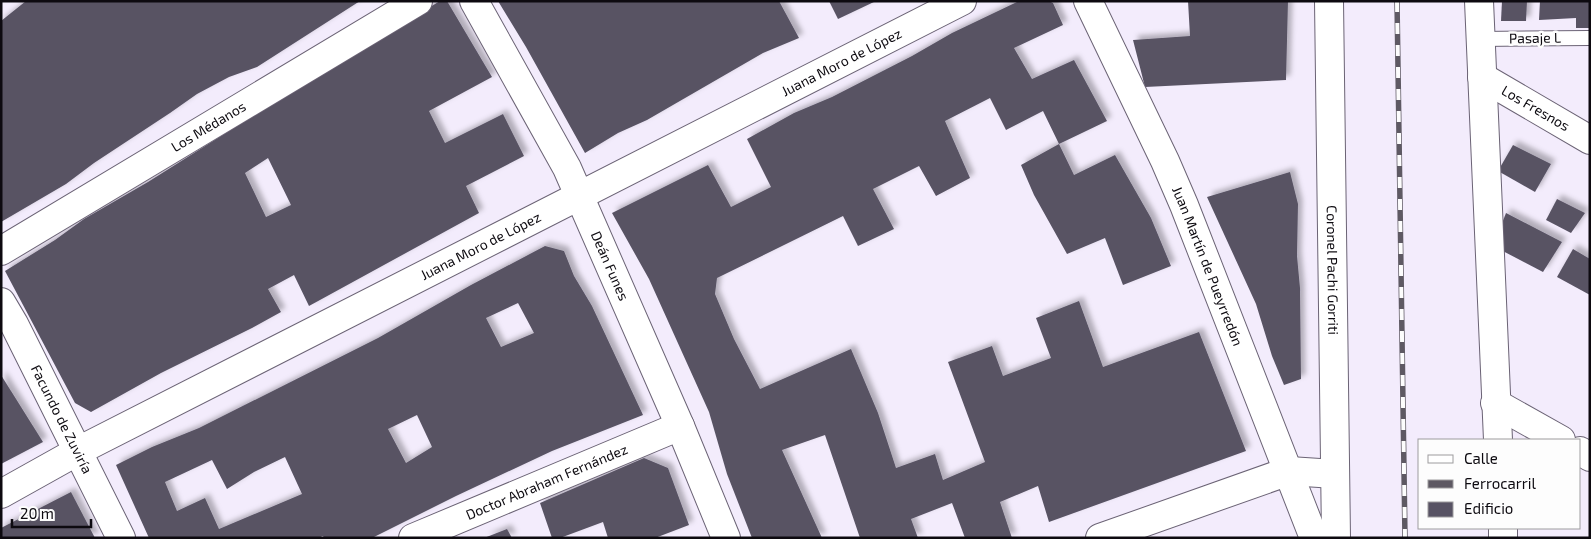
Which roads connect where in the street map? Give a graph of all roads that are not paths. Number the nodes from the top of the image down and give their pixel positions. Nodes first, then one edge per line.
1 (418, 1) edge
2 (474, 1) edge
3 (962, 1) edge
4 (1088, 1) edge
5 (1329, 1) edge
6 (1479, 1) edge
7 (1590, 38) edge
8 (1480, 39) junction
9 (1482, 77) junction
10 (1590, 140) edge
11 (579, 197) junction
12 (1, 251) edge
13 (1, 302) edge
14 (1496, 403) junction
15 (680, 426) junction
16 (1498, 439) edge
17 (1559, 439) edge
18 (78, 451) junction
19 (1289, 471) junction
20 (1335, 474) junction
21 (1, 494) edge
22 (121, 538) edge
23 (412, 538) edge
24 (726, 538) edge
25 (1100, 538) edge
26 (1314, 538) edge
27 (1336, 538) edge

1 - 12 street, Los Médanos
2 - 11 street, Deán Funes
3 - 11 street, Juana Moro de López
4 - 19 street, Juan Martín de Pueyrredón
5 - 20 street, Coronel Pachi Gorriti
6 - 8 street
7 - 8 lane, Pasaje L
8 - 9 street
9 - 10 street, Los Fresnos
9 - 14 street
11 - 15 street, Deán Funes
11 - 18 street, Juana Moro de López
13 - 18 street, Facundo de Zuviría
14 - 16 street
14 - 17 street
15 - 23 street, Doctor Abraham Fernández
15 - 24 street, Deán Funes
18 - 21 street, Juana Moro de López
18 - 22 street, Facundo de Zuviría
19 - 20 street
19 - 25 street
19 - 26 street, Juan Martín de Pueyrredón
20 - 27 street, Coronel Pachi Gorriti

